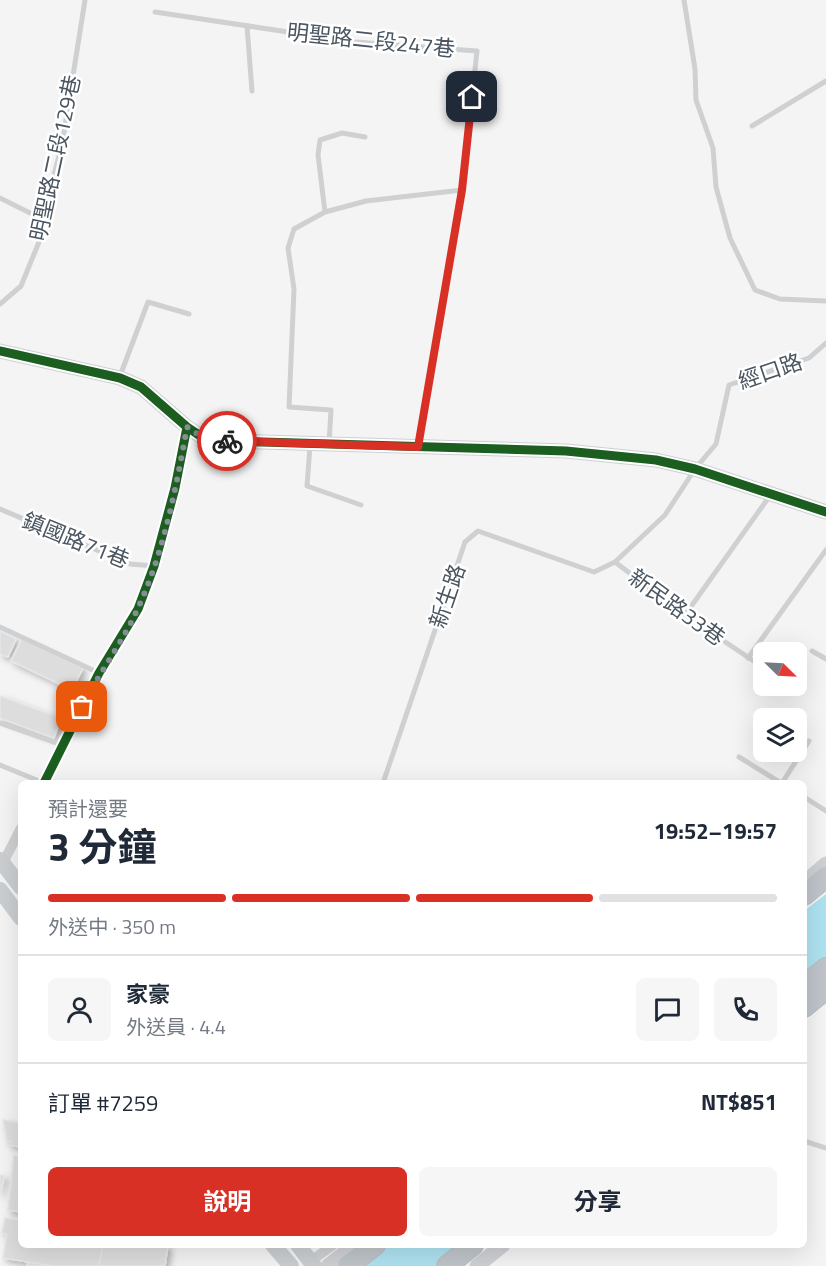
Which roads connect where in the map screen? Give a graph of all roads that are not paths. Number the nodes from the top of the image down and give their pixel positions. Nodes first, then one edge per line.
1 (85, 0) edge
2 (684, 0) edge
3 (155, 12) dead end
4 (247, 26) junction
5 (826, 81) edge
6 (252, 91) dead end
7 (752, 126) dead end
8 (365, 137) dead end
9 (462, 190) junction
10 (0, 198) edge
11 (325, 212) junction
12 (42, 219) junction
13 (826, 301) edge
14 (0, 304) edge
15 (189, 314) dead end
16 (826, 343) edge
17 (0, 351) edge
18 (120, 378) junction
19 (187, 427) junction
20 (310, 444) junction
21 (329, 445) junction
22 (418, 447) junction
23 (695, 469) junction
24 (772, 494) junction
25 (361, 505) dead end
26 (0, 509) edge
27 (826, 512) edge
28 (826, 550) edge
29 (615, 562) junction
30 (154, 566) junction
31 (685, 615) junction
32 (0, 627) edge
33 (812, 651) dead end
34 (748, 658) junction
35 (826, 659) edge
36 (753, 661) edge
37 (99, 673) junction
38 (0, 723) edge
39 (809, 741) dead end
40 (62, 745) junction
41 (739, 756) dead end
42 (0, 765) edge
43 (37, 780) edge
44 (45, 780) edge
45 (384, 780) edge
46 (777, 780) edge
47 (784, 780) edge
48 (807, 799) edge
49 (826, 811) edge
50 (18, 833) edge
51 (1, 862) edge
52 (826, 864) edge
53 (826, 877) edge
54 (807, 880) edge
55 (18, 883) edge
56 (826, 888) edge
57 (0, 890) edge
58 (807, 893) edge
59 (807, 903) edge
60 (18, 914) edge
61 (826, 968) edge
62 (807, 984) edge
63 (826, 989) edge
64 (826, 996) edge
65 (807, 1005) edge
66 (807, 1011) edge
67 (807, 1142) edge
68 (826, 1148) edge
69 (276, 1248) edge
70 (300, 1248) edge
71 (330, 1248) edge
72 (351, 1248) edge
73 (371, 1248) edge
74 (470, 1248) edge
75 (499, 1248) edge
76 (313, 1264) edge
77 (291, 1266) edge
78 (328, 1266) edge
79 (348, 1266) edge
80 (447, 1266) edge
81 (477, 1266) edge

1 - 12 lane, 明聖路二段129巷
2 - 13 lane
3 - 4 lane, 明聖路二段247巷
4 - 6 lane
4 - 9 lane, 明聖路二段247巷
5 - 7 lane
8 - 11 lane
9 - 11 lane
9 - 22 lane, 明聖路二段247巷
10 - 12 lane
11 - 21 lane
12 - 14 lane, 明聖路二段129巷
15 - 18 lane
16 - 23 lane, 經口路
17 - 18 street
18 - 19 street
19 - 20 street
19 - 30 street
20 - 21 street
20 - 25 lane
21 - 22 street
22 - 23 street
23 - 24 street
23 - 29 lane
24 - 27 street
24 - 31 lane
26 - 30 lane, 鎮國路71巷
28 - 34 lane, 新民路33巷
29 - 31 lane, 新民路33巷
29 - 45 lane, 新生路
30 - 37 street
31 - 34 lane, 新民路33巷
32 - 37 lane
33 - 35 lane
34 - 36 lane
37 - 40 street
38 - 40 lane
39 - 47 lane
40 - 44 street
41 - 46 lane
42 - 43 lane
48 - 49 lane
50 - 51 street
51 - 55 main road
52 - 54 street
53 - 58 highway
56 - 59 highway
57 - 60 main road
61 - 62 highway
63 - 65 highway
64 - 66 street
67 - 68 lane
69 - 77 main road
70 - 76 main road
71 - 76 street
72 - 78 street
73 - 79 highway
74 - 80 highway
75 - 81 street

